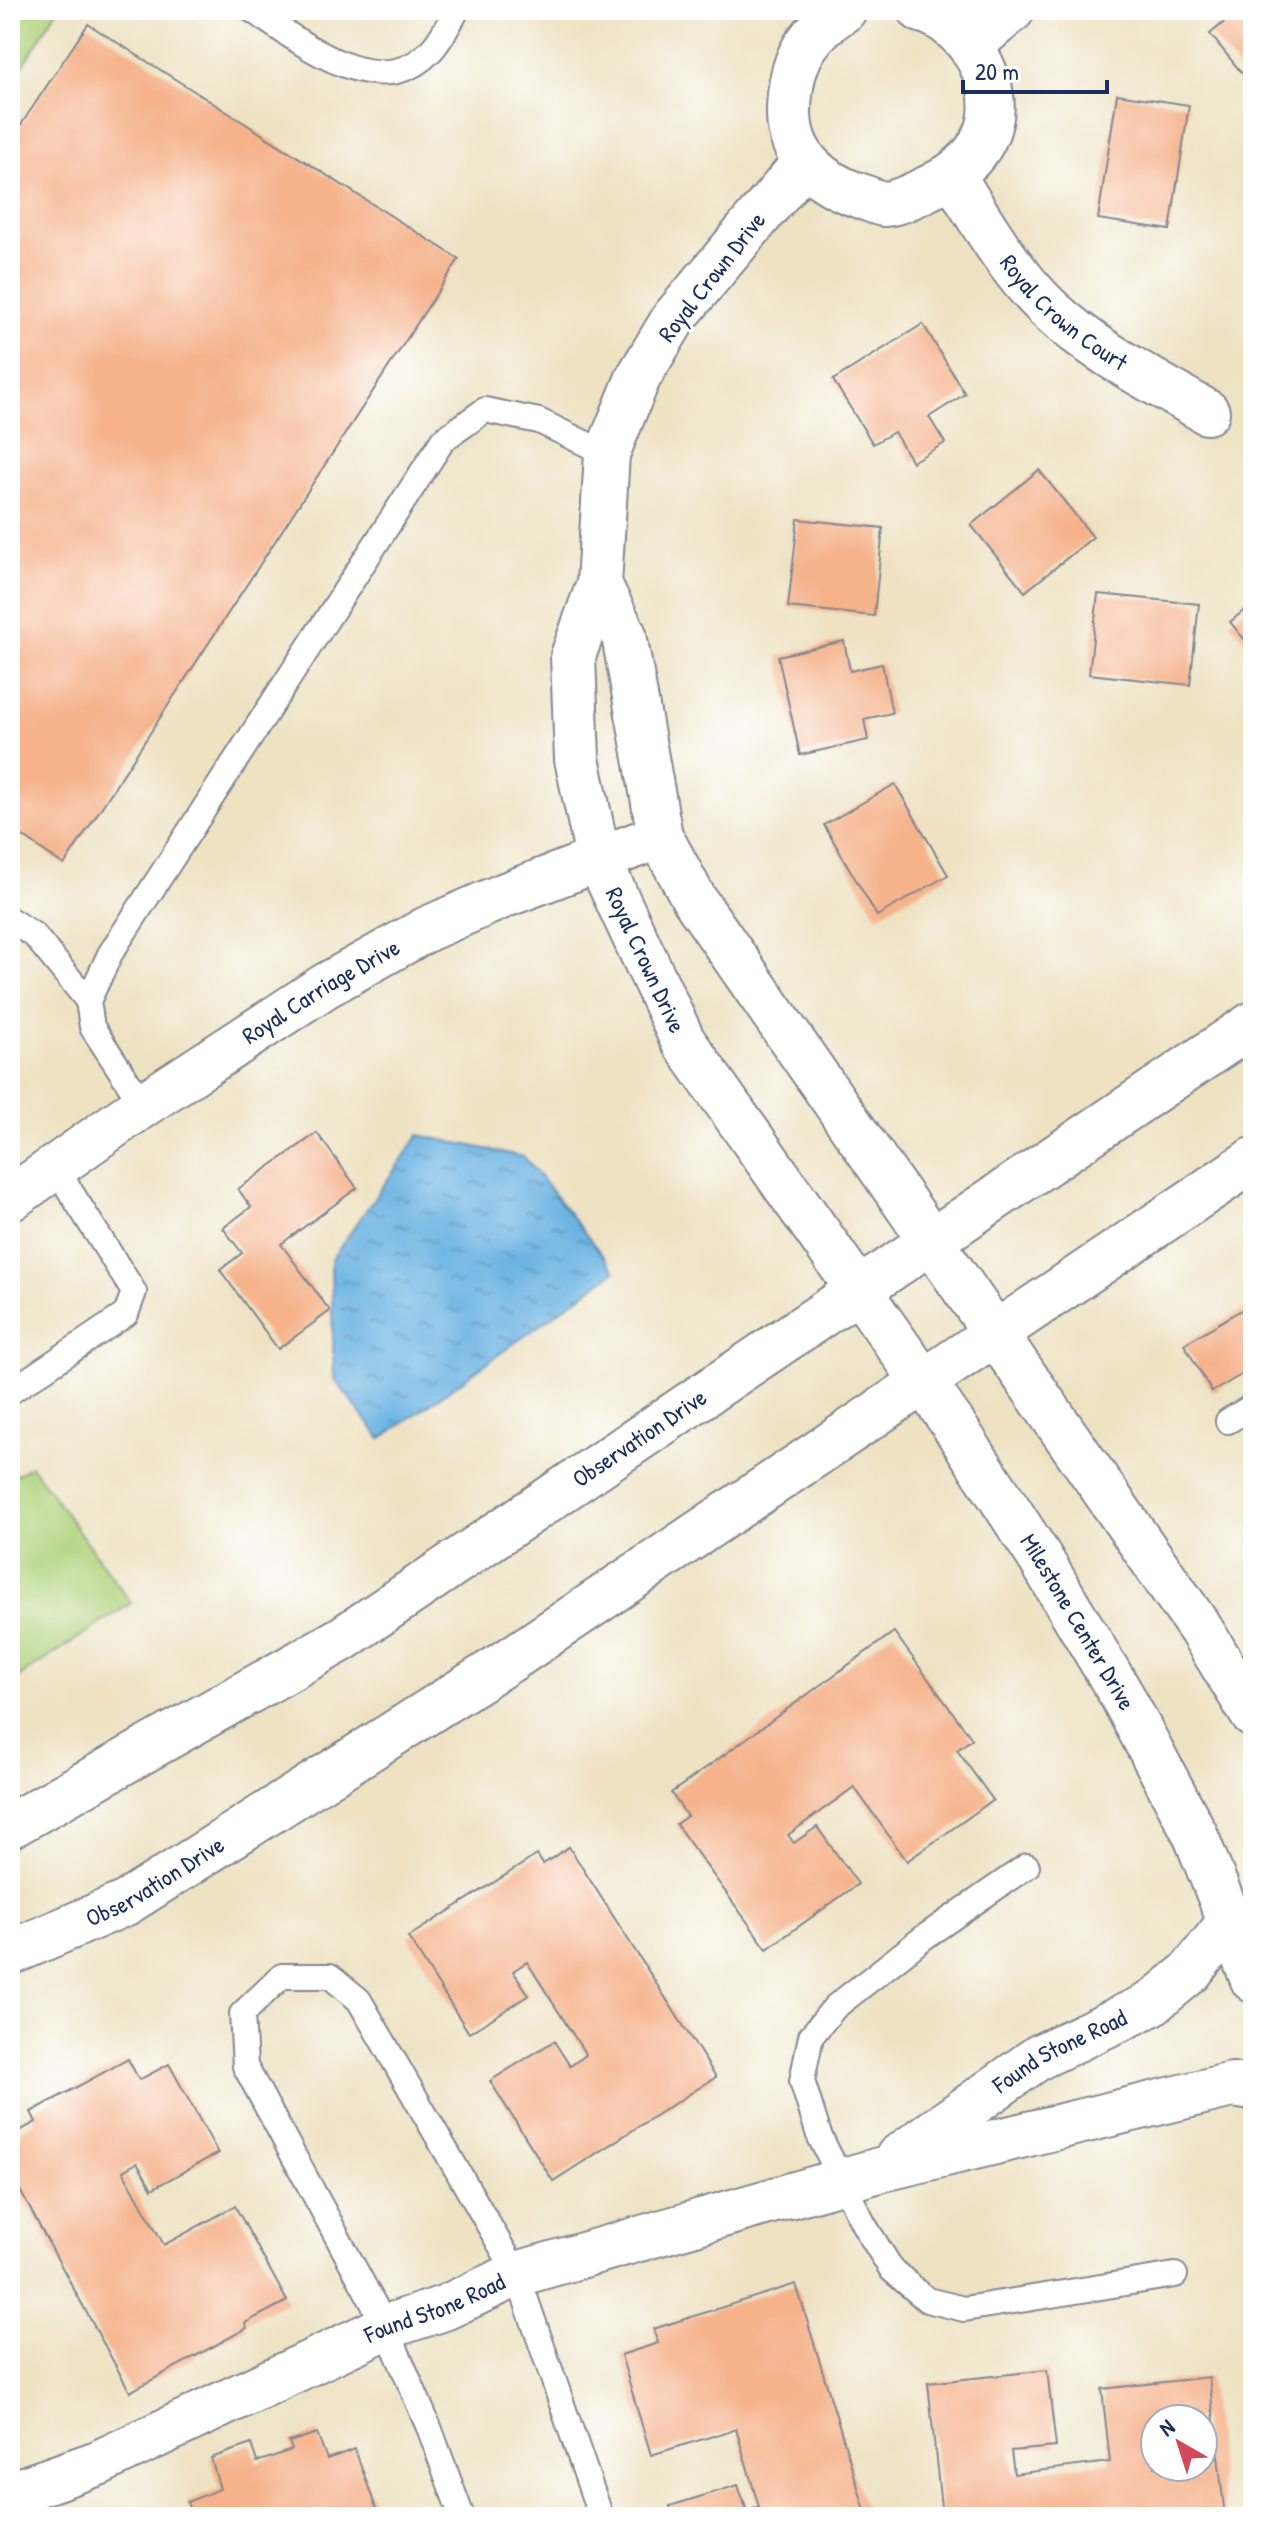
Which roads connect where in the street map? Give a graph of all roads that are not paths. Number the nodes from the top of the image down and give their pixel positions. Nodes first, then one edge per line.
1 (252, 10) edge
2 (457, 10) edge
3 (921, 10) edge
4 (1012, 10) edge
5 (822, 16) edge
6 (971, 45) junction
7 (804, 163) junction
8 (953, 176) junction
9 (1207, 412) dead end
10 (607, 454) junction
11 (599, 584) junction
12 (660, 836) junction
13 (598, 858) junction
14 (10, 920) edge
15 (88, 1001) junction
16 (1253, 1024) edge
17 (143, 1105) junction
18 (1253, 1160) edge
19 (55, 1167) junction
20 (10, 1199) edge
21 (932, 1241) junction
22 (859, 1288) junction
23 (997, 1335) junction
24 (926, 1383) junction
25 (10, 1392) edge
26 (1253, 1406) edge
27 (1228, 1421) dead end
28 (1253, 1715) edge
29 (10, 1826) edge
30 (1027, 1866) dead end
31 (1229, 1923) junction
32 (10, 1953) edge
33 (1253, 1980) edge
34 (1253, 2088) edge
35 (862, 2176) junction
36 (517, 2274) junction
37 (1175, 2275) dead end
38 (386, 2327) junction
39 (10, 2494) edge
40 (462, 2517) edge
41 (601, 2517) edge

1 - 2 lane
3 - 6 street
4 - 6 street
5 - 7 street
6 - 8 street
7 - 8 street
7 - 10 street, Royal Crown Drive
8 - 9 street, Royal Crown Court
10 - 11 street, Royal Crown Drive
10 - 15 lane
11 - 12 street, Royal Crown Drive
11 - 13 street, Royal Crown Drive
12 - 13 street, Royal Carriage Drive
12 - 21 street, Royal Crown Drive
13 - 17 street, Royal Carriage Drive
13 - 22 street, Royal Crown Drive
14 - 15 lane
15 - 17 lane
16 - 21 street, Observation Drive
17 - 19 street, Royal Carriage Drive
18 - 23 street, Observation Drive
19 - 20 street, Royal Carriage Drive
19 - 25 lane
21 - 22 street, Observation Drive
21 - 23 street
22 - 24 street, Milestone Center Drive
22 - 29 street, Observation Drive
23 - 24 street, Observation Drive
23 - 28 street
24 - 31 street, Milestone Center Drive
24 - 32 street, Observation Drive
26 - 27 lane
30 - 35 lane
31 - 33 street, Milestone Center Drive
31 - 35 street, Found Stone Road
34 - 35 street, Found Stone Road
35 - 36 street, Found Stone Road
35 - 37 lane
36 - 38 street, Found Stone Road
36 - 38 lane
36 - 41 lane
38 - 39 street, Found Stone Road
38 - 40 lane

